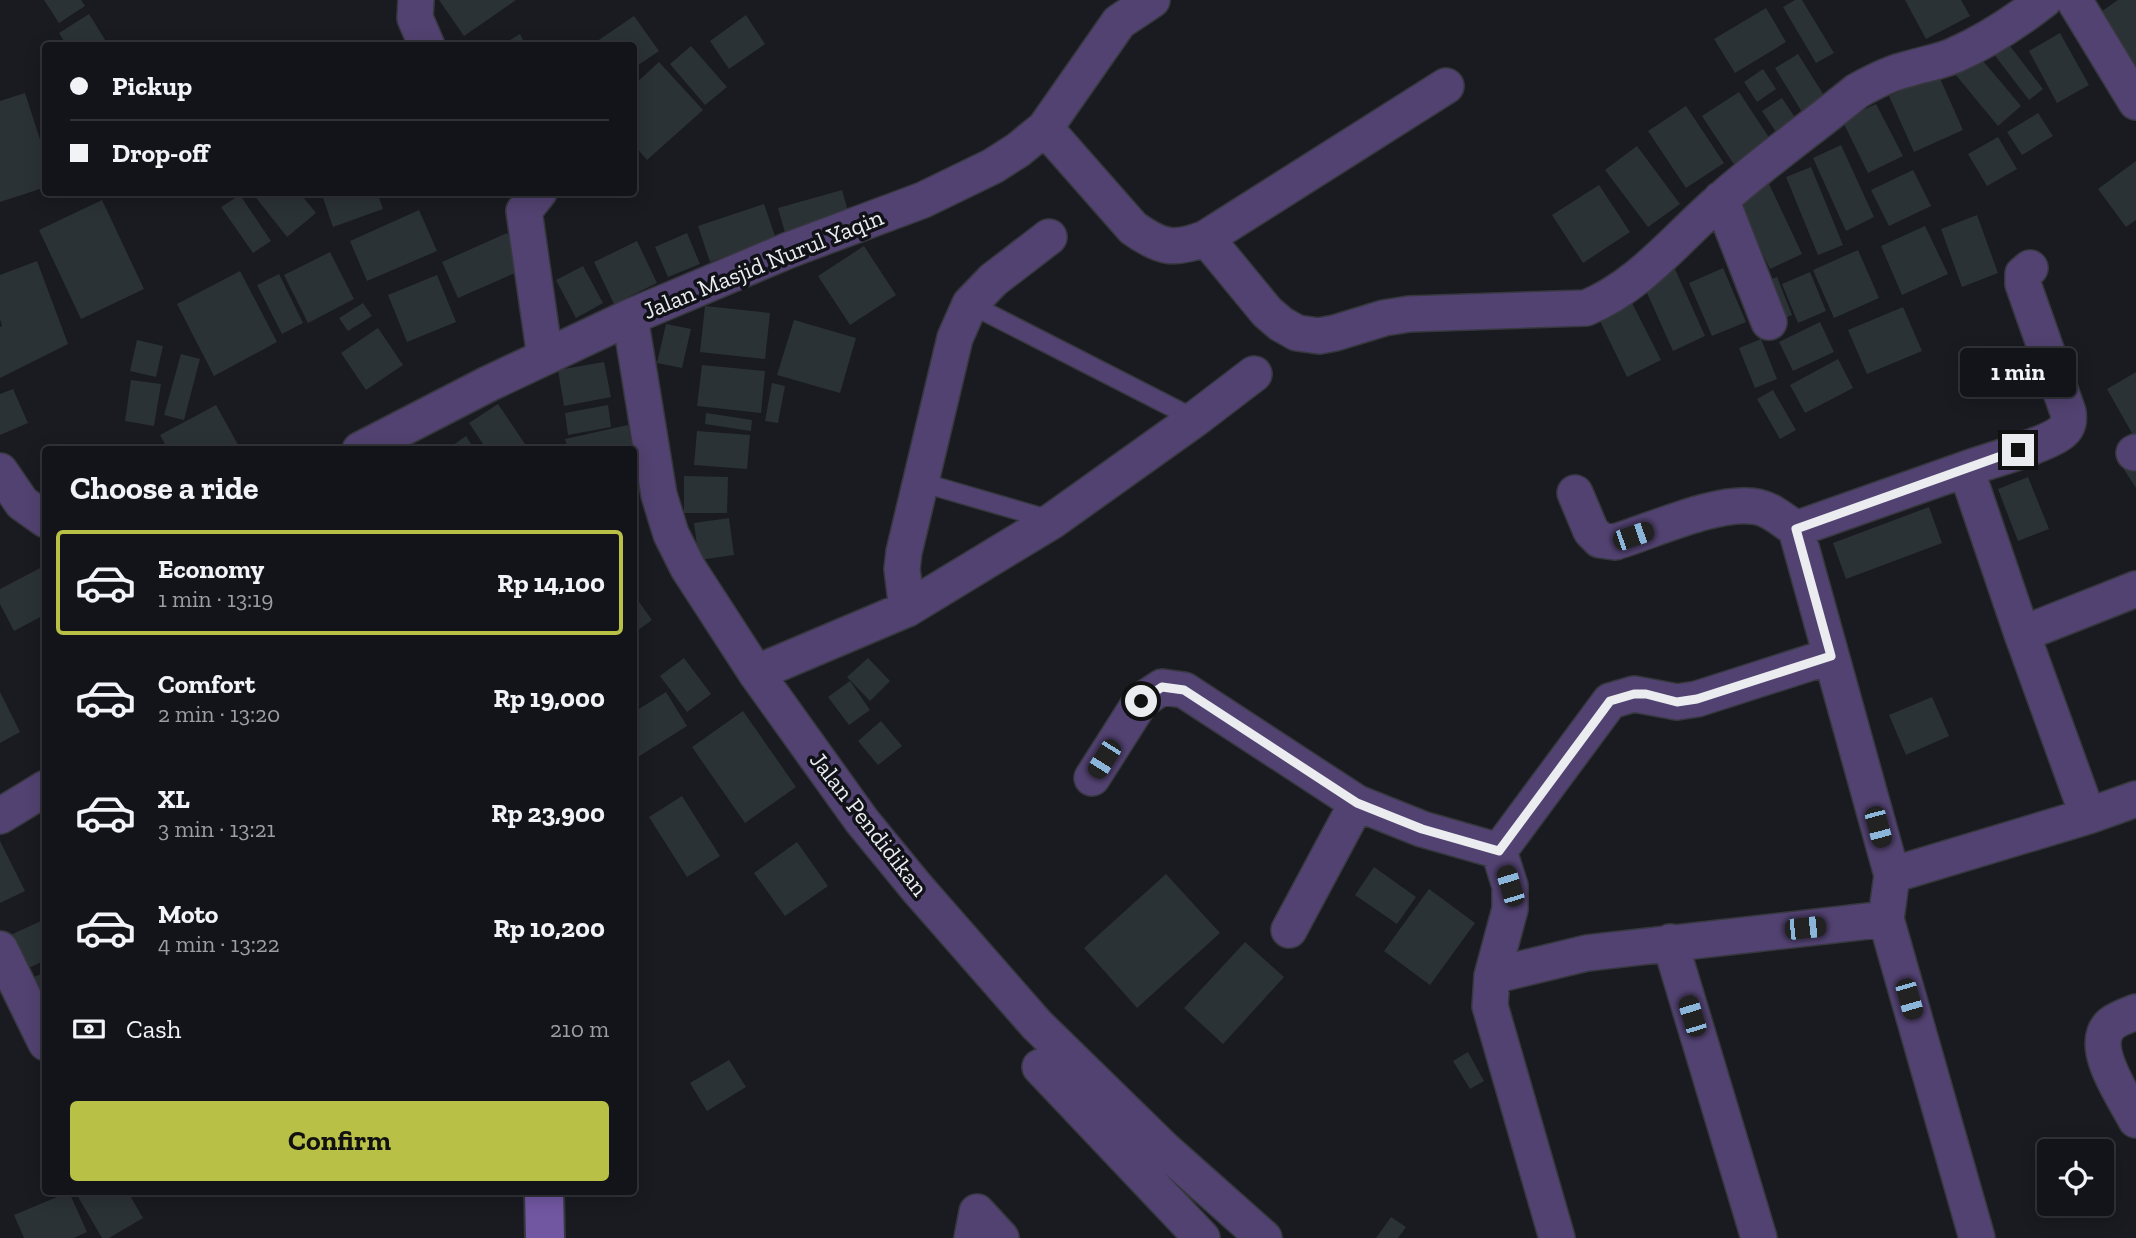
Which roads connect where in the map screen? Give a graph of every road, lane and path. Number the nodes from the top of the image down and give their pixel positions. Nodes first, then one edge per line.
1 (416, 0) edge
2 (1152, 0) edge
3 (2044, 0) edge
4 (2074, 0) edge
5 (1113, 11) edge
6 (425, 42) edge
7 (1446, 86) dead end
8 (2136, 102) edge
9 (1045, 128) junction
10 (526, 199) edge
11 (1721, 199) junction
12 (1049, 237) dead end
13 (1206, 238) junction
14 (2030, 268) dead end
15 (970, 304) junction
16 (630, 317) junction
17 (1769, 322) dead end
18 (545, 357) junction
19 (1254, 374) dead end
20 (1195, 419) junction
21 (368, 446) edge
22 (1966, 469) junction
23 (0, 471) edge
24 (920, 482) junction
25 (1575, 493) dead end
26 (42, 517) edge
27 (1052, 520) junction
28 (1796, 529) junction
29 (2136, 589) edge
30 (907, 609) junction
31 (2022, 634) junction
32 (1831, 656) junction
33 (756, 673) junction
34 (1092, 778) dead end
35 (42, 790) edge
36 (2136, 799) edge
37 (1357, 803) junction
38 (0, 816) edge
39 (2088, 816) junction
40 (1499, 851) junction
41 (1892, 876) junction
42 (1886, 919) junction
43 (1289, 930) dead end
44 (1670, 942) junction
45 (0, 949) edge
46 (1492, 976) junction
47 (2136, 1012) edge
48 (42, 1035) edge
49 (1040, 1067) dead end
50 (2136, 1120) edge
51 (544, 1195) edge
52 (1253, 1227) edge
53 (545, 1238) edge
54 (972, 1238) edge
55 (1001, 1238) edge
56 (1202, 1238) edge
57 (1211, 1238) edge
58 (1557, 1238) edge
59 (1759, 1238) edge
60 (1977, 1238) edge

1 - 6 street
2 - 5 street
3 - 11 street
4 - 8 street
5 - 9 street, Jalan Masjid Nurul Yaqin
7 - 13 street
9 - 13 street
9 - 16 street, Jalan Masjid Nurul Yaqin
10 - 18 street
11 - 13 street
11 - 17 street
12 - 15 street
14 - 22 street
15 - 20 lane
15 - 24 street
16 - 18 street, Jalan Masjid Nurul Yaqin
16 - 33 street, Jalan Pendidikan
18 - 21 street, Jalan Masjid Nurul Yaqin
19 - 20 street
20 - 27 street
22 - 28 street
22 - 31 street
23 - 26 street
24 - 27 lane
24 - 30 street
25 - 28 street
27 - 30 street
28 - 32 street
29 - 31 street
30 - 33 street
31 - 39 street
32 - 40 street
32 - 41 street
33 - 52 street, Jalan Pendidikan
34 - 37 street
35 - 38 street
36 - 39 street
37 - 40 street
37 - 43 street
39 - 41 street
40 - 46 street
41 - 42 street
42 - 44 street
42 - 60 street
44 - 46 street
44 - 59 street
45 - 48 street
46 - 58 street
47 - 50 street
49 - 56 street
51 - 53 street
52 - 57 street
54 - 55 street

